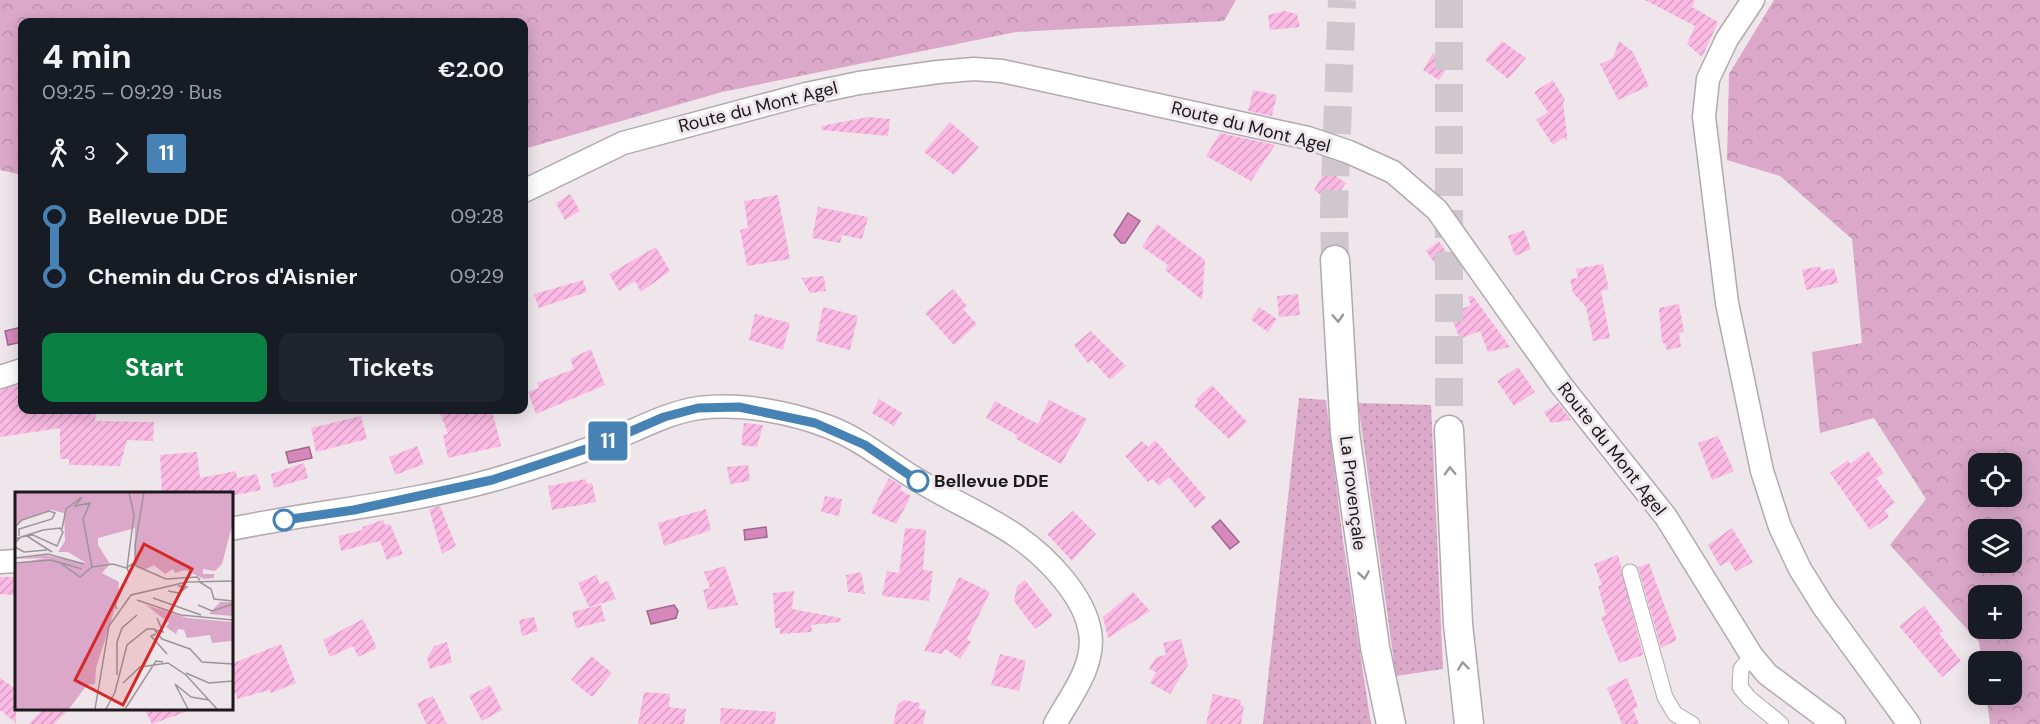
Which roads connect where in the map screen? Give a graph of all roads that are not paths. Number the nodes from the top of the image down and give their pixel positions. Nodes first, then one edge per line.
1 (1753, 0) edge
2 (528, 189) edge
3 (1335, 260) tunnel mouth
4 (18, 371) edge
5 (0, 377) edge
6 (1449, 430) tunnel mouth
7 (232, 529) edge
8 (15, 561) edge
9 (0, 562) edge
10 (1630, 572) dead end
11 (1752, 656) junction
12 (1054, 724) edge
13 (1391, 724) edge
14 (1469, 724) edge
15 (1692, 724) edge
16 (1781, 724) edge
17 (1834, 724) edge
18 (1909, 724) edge

1 - 18 street
2 - 11 street, Route du Mont Agel
3 -> 13 highway, La Provençale
4 - 5 street
14 -> 6 highway
7 - 12 street
8 - 9 street
10 - 15 street
11 - 16 street
11 - 17 street, Route du Mont Agel

